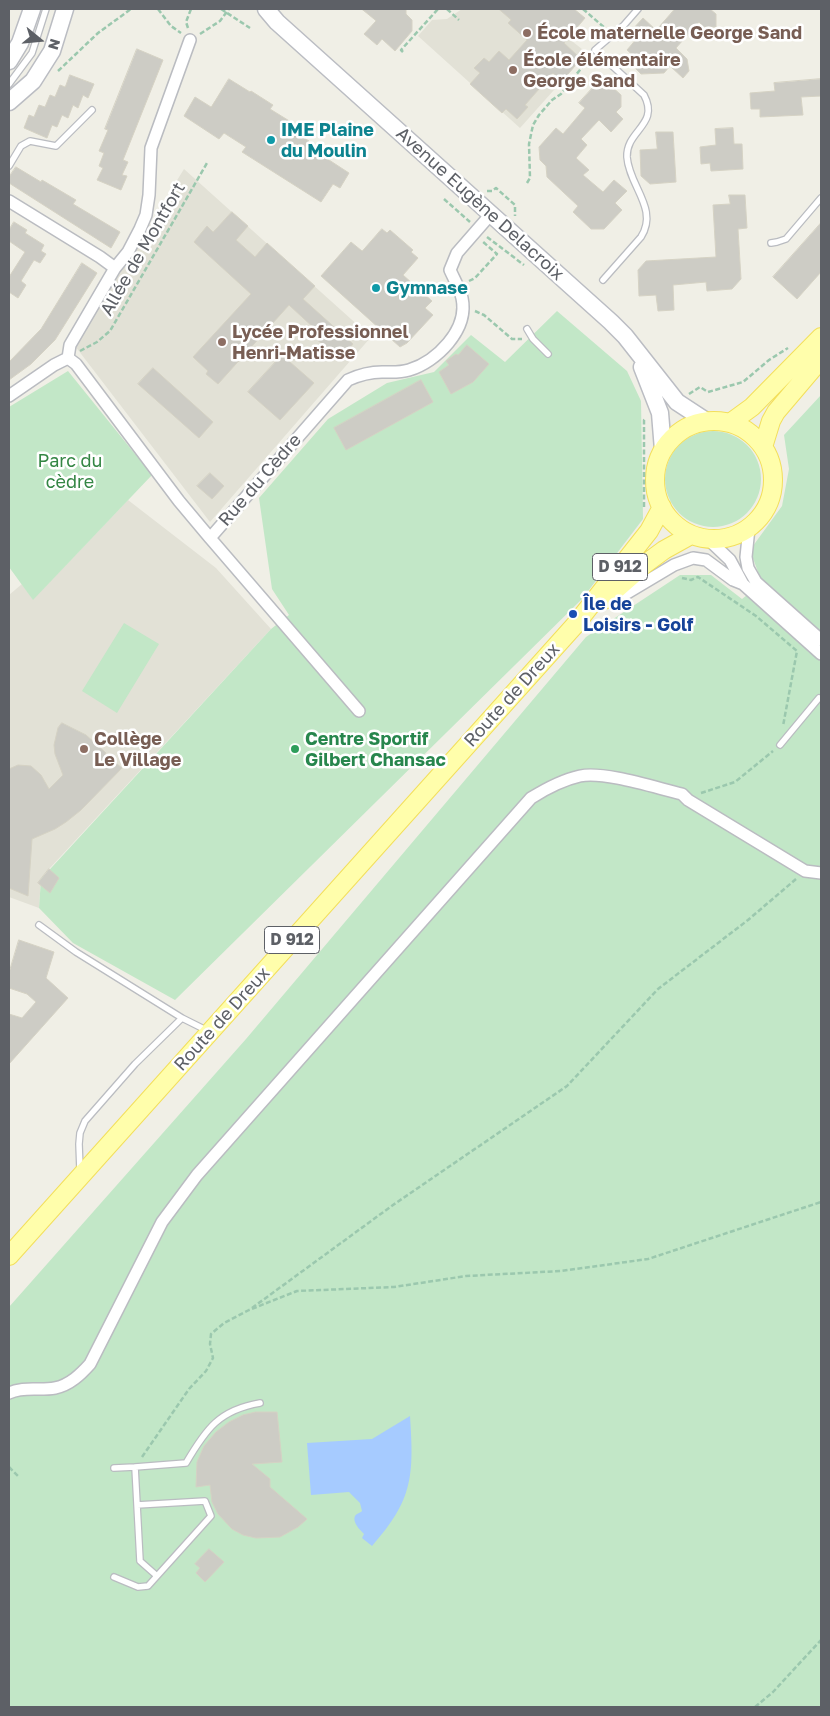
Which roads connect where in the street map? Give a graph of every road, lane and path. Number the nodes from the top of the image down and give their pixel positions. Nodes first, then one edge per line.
1 (32, 9) edge
2 (46, 9) edge
3 (65, 9) edge
4 (131, 9) edge
5 (158, 9) edge
6 (191, 9) edge
7 (221, 9) edge
8 (229, 9) edge
9 (258, 9) edge
10 (266, 9) edge
11 (438, 9) edge
12 (447, 9) edge
13 (583, 9) edge
14 (638, 9) edge
15 (226, 13) junction
16 (459, 20) dead end
17 (277, 22) junction
18 (250, 28) dead end
19 (613, 34) junction
20 (190, 40) junction
21 (595, 50) junction
22 (403, 52) dead end
23 (9, 61) edge
24 (56, 72) dead end
25 (9, 84) edge
26 (9, 102) edge
27 (92, 110) dead end
28 (207, 163) dead end
29 (9, 166) edge
30 (528, 183) dead end
31 (821, 198) edge
32 (476, 199) junction
33 (9, 201) edge
34 (491, 214) junction
35 (469, 218) dead end
36 (518, 219) dead end
37 (474, 233) junction
38 (770, 243) dead end
39 (115, 268) junction
40 (603, 280) dead end
41 (470, 286) dead end
42 (473, 304) dead end
43 (473, 310) junction
44 (467, 317) junction
45 (527, 330) dead end
46 (821, 337) edge
47 (524, 339) dead end
48 (789, 347) dead end
49 (634, 349) junction
50 (548, 354) dead end
51 (68, 358) junction
52 (821, 359) edge
53 (700, 387) dead end
54 (9, 396) edge
55 (660, 414) junction
56 (706, 421) junction
57 (730, 423) junction
58 (763, 447) junction
59 (663, 450) junction
60 (662, 507) junction
61 (644, 508) dead end
62 (749, 528) junction
63 (691, 535) junction
64 (210, 538) junction
65 (709, 540) junction
66 (682, 578) dead end
67 (743, 584) junction
68 (613, 593) junction
69 (574, 625) junction
70 (821, 640) edge
71 (821, 654) edge
72 (819, 698) dead end
73 (360, 711) dead end
74 (780, 745) junction
75 (682, 794) junction
76 (805, 871) junction
77 (821, 873) edge
78 (39, 924) dead end
79 (182, 1018) junction
80 (210, 1032) junction
81 (81, 1176) junction
82 (821, 1202) edge
83 (9, 1256) edge
84 (249, 1310) junction
85 (9, 1393) edge
86 (260, 1403) dead end
87 (9, 1467) edge
88 (135, 1467) junction
89 (114, 1468) dead end
90 (18, 1476) dead end
91 (137, 1505) junction
92 (157, 1576) junction
93 (114, 1577) dead end
94 (821, 1640) edge
95 (755, 1707) edge

1 - 23 main road
2 - 25 lane
3 - 26 main road
4 - 24 path
5 - 20 path
6 - 20 path
7 - 15 path
8 - 15 path
9 - 17 main road, Avenue Eugène Delacroix
10 - 17 main road, Avenue Eugène Delacroix
11 - 22 path
12 - 16 path
13 - 19 path
14 - 19 lane
15 - 18 path
15 - 20 path
17 - 32 main road, Avenue Eugène Delacroix
19 - 21 lane
20 - 39 street
21 - 30 path
21 - 40 lane
27 - 29 lane
28 - 51 path, Allée de Montfort
31 - 38 lane
32 - 34 main road, Avenue Eugène Delacroix
32 - 36 path
33 - 39 street
34 - 37 street
34 - 49 main road, Avenue Eugène Delacroix
35 - 37 path
37 - 41 path
37 - 44 street
39 - 51 street
42 - 43 path
43 - 44 path
43 - 47 path
44 - 64 street, Rue du Cèdre
45 - 50 lane
46 - 57 main road
48 - 53 path
49 - 55 main road, Avenue Eugène Delacroix
49 - 56 main road, Avenue Eugène Delacroix
51 - 54 street
51 - 64 street, Rue du Cèdre
52 - 58 main road
55 - 59 main road, Avenue Eugène Delacroix
55 - 61 path
56 - 57 main road
56 - 59 main road
57 - 58 main road
58 - 62 main road
59 - 60 main road
60 - 63 main road
60 - 69 main road, Route de Dreux / D 912
62 - 65 main road
62 - 70 street
63 - 65 main road
63 - 68 main road, Route de Dreux / D 912
64 - 73 street
65 - 67 street
66 - 74 path
67 - 68 street
67 - 71 street
68 - 69 main road, Route de Dreux / D 912
69 - 80 main road, Route de Dreux / D 912
72 - 74 lane
74 - 75 path
75 - 76 street
75 - 85 street
76 - 77 street
76 - 84 path
78 - 79 lane
79 - 80 lane
79 - 81 lane
80 - 81 main road, Route de Dreux / D 912
81 - 83 main road, Route de Dreux / D 912
82 - 84 path
84 - 88 path
86 - 88 lane
87 - 90 path
88 - 89 lane
88 - 91 lane
91 - 92 lane
91 - 92 lane
92 - 93 lane
94 - 95 path

